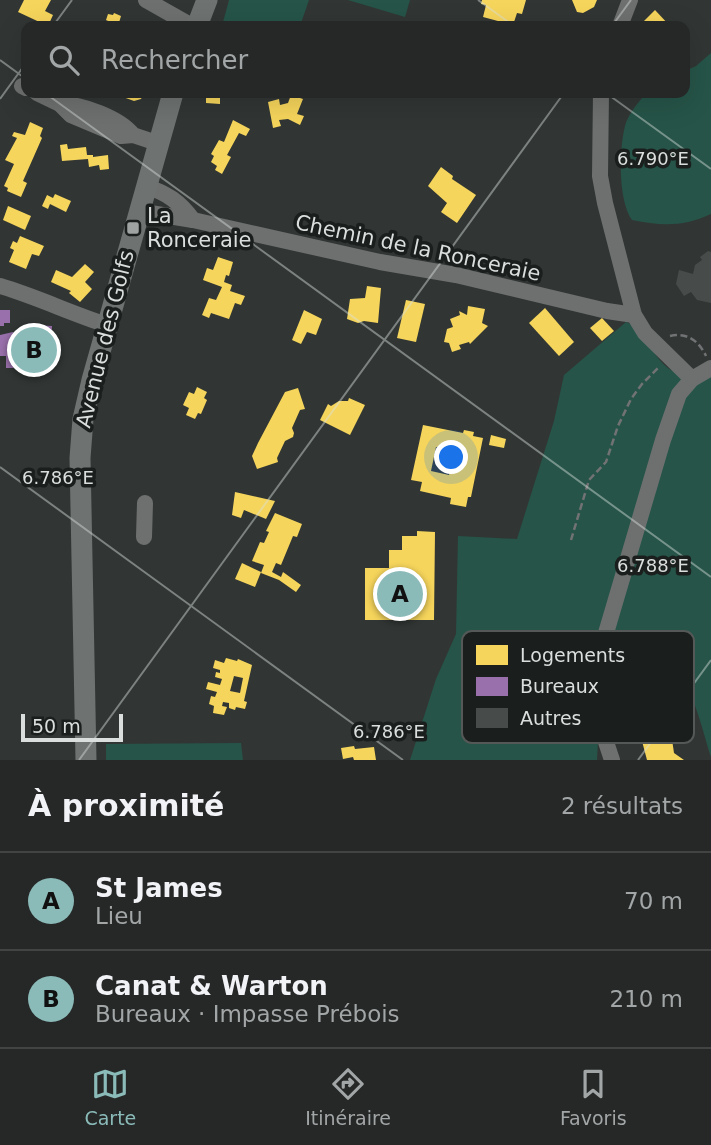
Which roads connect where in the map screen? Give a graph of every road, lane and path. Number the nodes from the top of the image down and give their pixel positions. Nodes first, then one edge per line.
1 (146, 0) edge
2 (206, 0) edge
3 (630, 0) edge
4 (185, 21) edge
5 (196, 21) edge
6 (622, 21) edge
7 (47, 98) edge
8 (171, 98) edge
9 (601, 98) edge
10 (157, 143) junction
11 (145, 186) junction
12 (138, 211) junction
13 (193, 220) junction
14 (0, 286) edge
15 (634, 315) junction
16 (107, 325) junction
17 (667, 337) dead end
18 (666, 360) dead end
19 (709, 363) edge
20 (692, 379) junction
21 (145, 503) dead end
22 (144, 537) dead end
23 (571, 540) dead end
24 (609, 631) edge
25 (606, 743) edge
26 (86, 760) edge
27 (612, 760) edge

1 - 4 street
2 - 5 main road
3 - 6 street
7 - 10 street
8 - 10 main road, Avenue des Golfs
9 - 15 street
10 - 11 main road, Avenue des Golfs
11 - 12 main road, Avenue des Golfs
11 - 13 street
12 - 13 street, Chemin de la Ronceraie
12 - 16 main road, Avenue des Golfs
13 - 15 street, Chemin de la Ronceraie
14 - 16 street
15 - 20 street
16 - 26 main road, Avenue des Golfs
17 - 19 path
18 - 23 path
19 - 20 street
20 - 24 street
21 - 22 street
25 - 27 street

